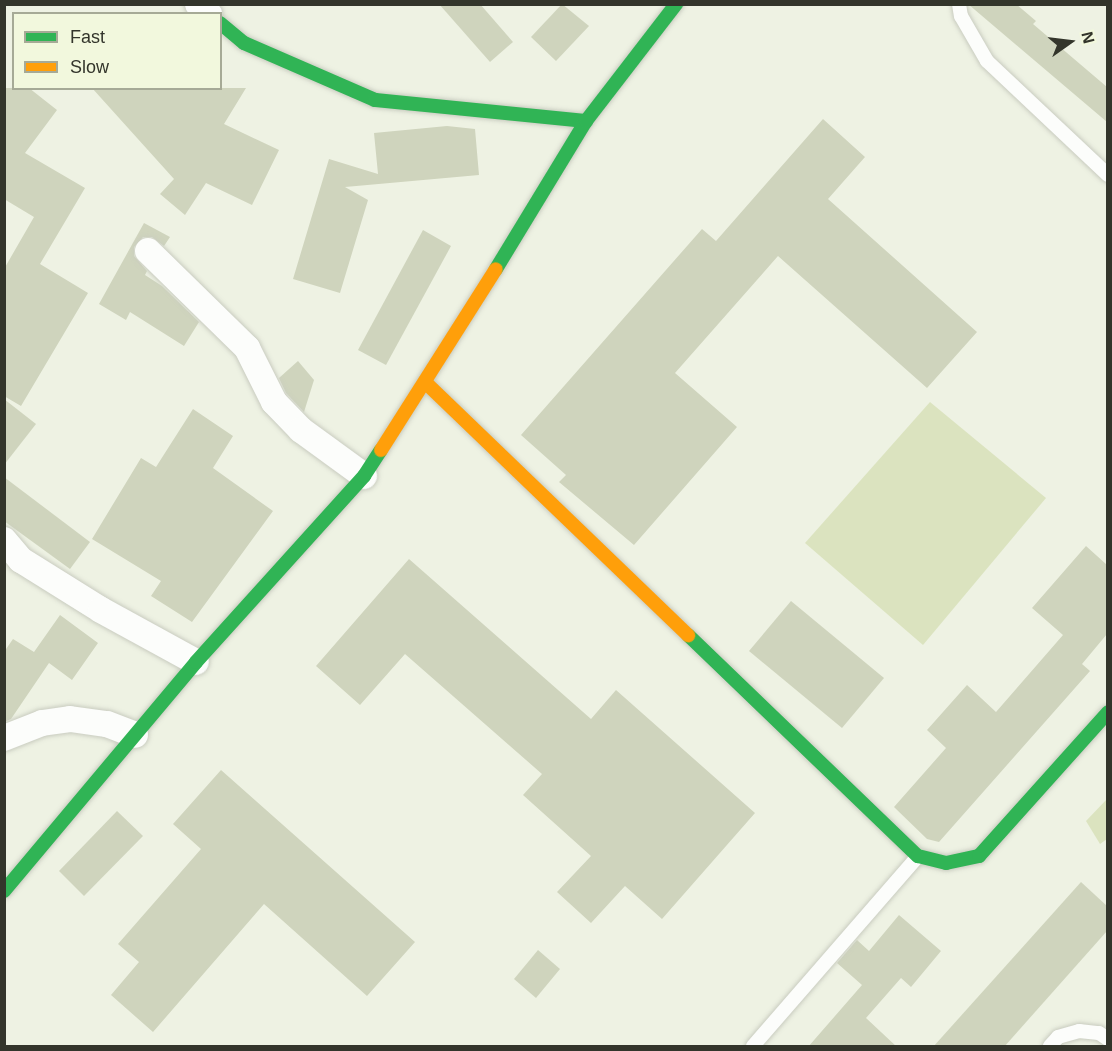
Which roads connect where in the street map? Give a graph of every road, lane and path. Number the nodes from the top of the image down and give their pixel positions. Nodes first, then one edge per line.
1 (676, 4) edge
2 (959, 4) edge
3 (222, 25) edge
4 (586, 122) junction
5 (1107, 176) edge
6 (148, 251) dead end
7 (426, 383) junction
8 (363, 476) junction
9 (4, 540) edge
10 (196, 662) junction
11 (1107, 712) edge
12 (135, 735) junction
13 (4, 738) edge
14 (918, 856) junction
15 (4, 891) edge
16 (1107, 1038) edge
17 (753, 1047) edge
18 (1050, 1047) edge

1 - 4 street
2 - 5 lane
3 - 4 street
4 - 7 street
6 - 8 street
7 - 8 street
7 - 14 street
8 - 10 street
9 - 10 street
10 - 12 street
11 - 14 street
12 - 13 street
12 - 15 street
14 - 17 lane
16 - 18 lane

